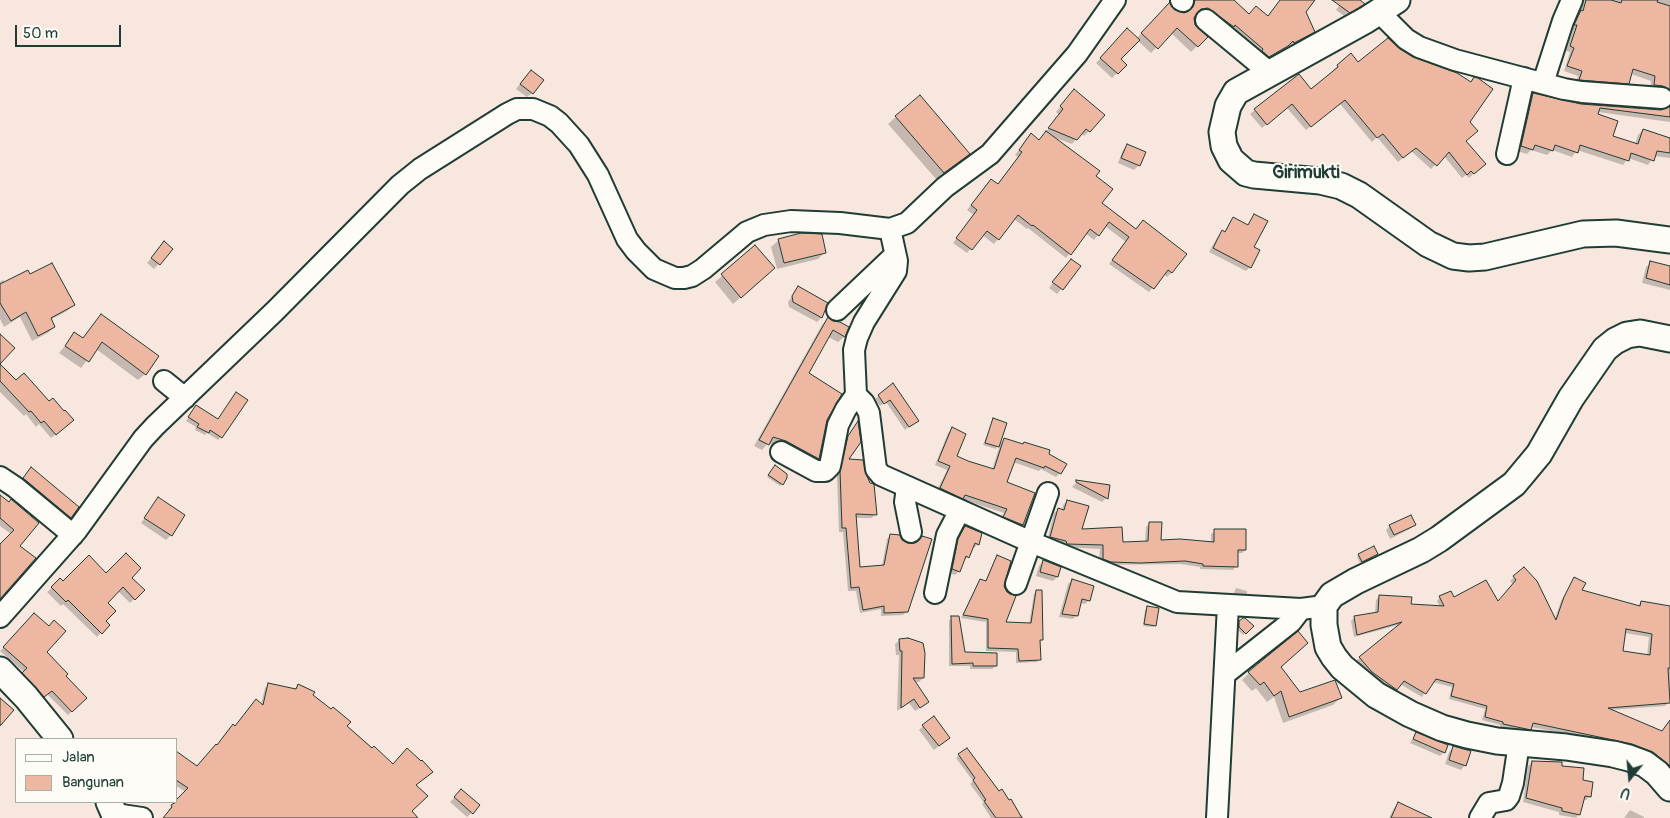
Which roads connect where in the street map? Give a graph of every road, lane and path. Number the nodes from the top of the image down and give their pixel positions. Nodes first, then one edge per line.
1 (1115, 0) edge
2 (1572, 0) edge
3 (1388, 6) edge
4 (1206, 20) dead end
5 (1270, 73) junction
6 (1524, 78) junction
7 (1543, 83) junction
8 (1662, 98) dead end
9 (1507, 154) dead end
10 (890, 229) junction
11 (1670, 240) edge
12 (895, 255) junction
13 (837, 310) dead end
14 (1670, 339) edge
15 (164, 381) dead end
16 (856, 395) junction
17 (185, 398) junction
18 (781, 452) dead end
19 (0, 477) edge
20 (907, 487) junction
21 (1048, 493) dead end
22 (960, 510) junction
23 (911, 532) dead end
24 (73, 535) junction
25 (1031, 542) junction
26 (1016, 584) dead end
27 (935, 593) dead end
28 (1228, 605) junction
29 (1313, 608) junction
30 (0, 617) edge
31 (0, 670) edge
32 (1225, 674) junction
33 (59, 738) edge
34 (1519, 743) junction
35 (1670, 788) edge
36 (114, 811) edge
37 (142, 818) edge
38 (1216, 818) edge
39 (1480, 818) edge

1 - 10 street
2 - 7 street
3 - 5 main road
3 - 6 street
4 - 5 street
5 - 11 main road
6 - 7 street
6 - 9 street
7 - 8 street
10 - 12 street
10 - 17 street
12 - 13 street
12 - 16 street
14 - 29 main road
15 - 17 street
16 - 18 street
16 - 20 street
17 - 24 street
19 - 24 street
20 - 22 street
20 - 23 street
21 - 25 street
22 - 25 street
22 - 27 street
24 - 30 street
25 - 26 street
25 - 28 street
28 - 29 street
28 - 32 street
29 - 32 street
29 - 34 main road
31 - 33 main road
32 - 38 street
34 - 35 main road
34 - 39 street
36 - 37 street

